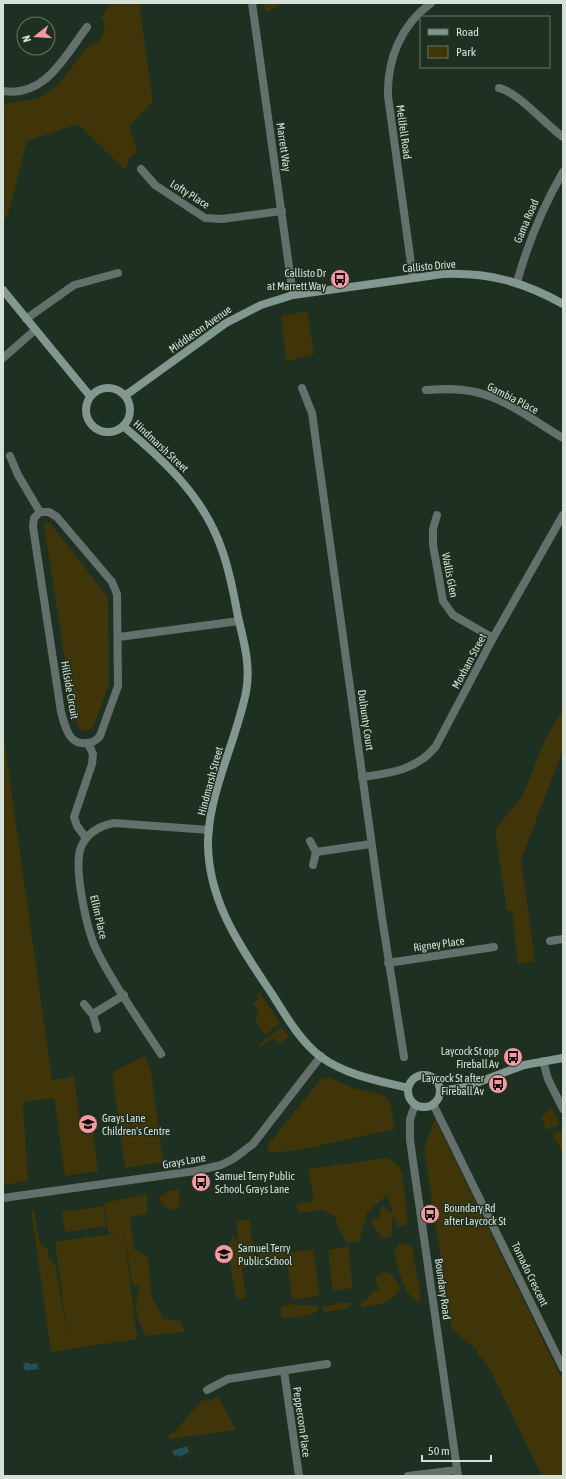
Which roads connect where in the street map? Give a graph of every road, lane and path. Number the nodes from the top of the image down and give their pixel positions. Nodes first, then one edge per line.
1 (252, 3) edge
2 (432, 3) edge
3 (87, 27) dead end
4 (499, 88) dead end
5 (3, 91) edge
6 (563, 137) edge
7 (142, 169) dead end
8 (563, 172) edge
9 (282, 211) junction
10 (118, 273) dead end
11 (413, 278) junction
12 (517, 282) junction
13 (3, 290) edge
14 (293, 295) junction
15 (563, 304) edge
16 (26, 319) junction
17 (35, 330) junction
18 (3, 358) edge
19 (302, 388) dead end
20 (426, 390) dead end
21 (90, 396) junction
22 (126, 396) junction
23 (123, 426) junction
24 (563, 438) edge
25 (10, 456) dead end
26 (40, 512) junction
27 (437, 515) dead end
28 (563, 515) edge
29 (239, 621) junction
30 (119, 637) junction
31 (493, 638) junction
32 (88, 743) junction
33 (362, 777) junction
34 (209, 830) junction
35 (86, 838) junction
36 (310, 841) dead end
37 (371, 844) junction
38 (316, 852) junction
39 (313, 865) dead end
40 (563, 939) edge
41 (550, 941) dead end
42 (494, 948) dead end
43 (388, 963) junction
44 (124, 995) junction
45 (84, 1004) dead end
46 (93, 1014) junction
47 (97, 1029) dead end
48 (161, 1054) dead end
49 (321, 1056) junction
50 (404, 1057) dead end
51 (563, 1058) edge
52 (543, 1061) junction
53 (408, 1088) junction
54 (440, 1091) junction
55 (433, 1104) junction
56 (415, 1105) junction
57 (563, 1109) edge
58 (3, 1198) edge
59 (327, 1364) dead end
60 (563, 1368) edge
61 (284, 1371) junction
62 (207, 1390) dead end
63 (458, 1473) edge
64 (299, 1476) edge
65 (408, 1476) edge

1 - 9 street, Marrett Way
2 - 11 street, Mellfell Road
3 - 5 street
4 - 6 street
7 - 9 street, Lofty Place
8 - 12 street, Gama Road
9 - 14 street, Marrett Way
10 - 16 street
11 - 12 street, Callisto Drive
11 - 14 street, Callisto Drive
12 - 15 street, Callisto Drive
13 - 16 street
14 - 22 street, Middleton Avenue
16 - 17 street
17 - 18 street
17 - 21 street
19 - 33 street, Dulhunty Court
20 - 24 street, Gambia Place
21 - 22 street
21 - 23 street
22 - 23 street
23 - 29 street, Hindmarsh Street
25 - 26 street
26 - 30 street
26 - 32 street, Hillside Circuit
27 - 31 street, Wallis Glen
28 - 31 street, Moxham Street
29 - 30 street
29 - 34 street, Hindmarsh Street
30 - 32 street
31 - 33 street, Moxham Street
32 - 35 street
33 - 37 street, Dulhunty Court
34 - 35 street
34 - 49 street, Hindmarsh Street
35 - 44 street, Ellim Place
36 - 38 street
37 - 38 street
37 - 43 street, Dulhunty Court
38 - 39 street
40 - 41 street
42 - 43 street, Rigney Place
43 - 50 street, Dulhunty Court
44 - 46 street
44 - 48 street, Ellim Place
45 - 46 street
46 - 47 street
49 - 53 street, Hindmarsh Street
49 - 58 street, Grays Lane
51 - 52 street
52 - 54 street
52 - 57 street
53 - 54 street
53 - 56 street
54 - 55 street
55 - 56 street
55 - 60 street, Tornado Crescent
56 - 63 street, Boundary Road
59 - 61 street
61 - 62 street
61 - 64 street, Peppercorn Place
63 - 65 street

